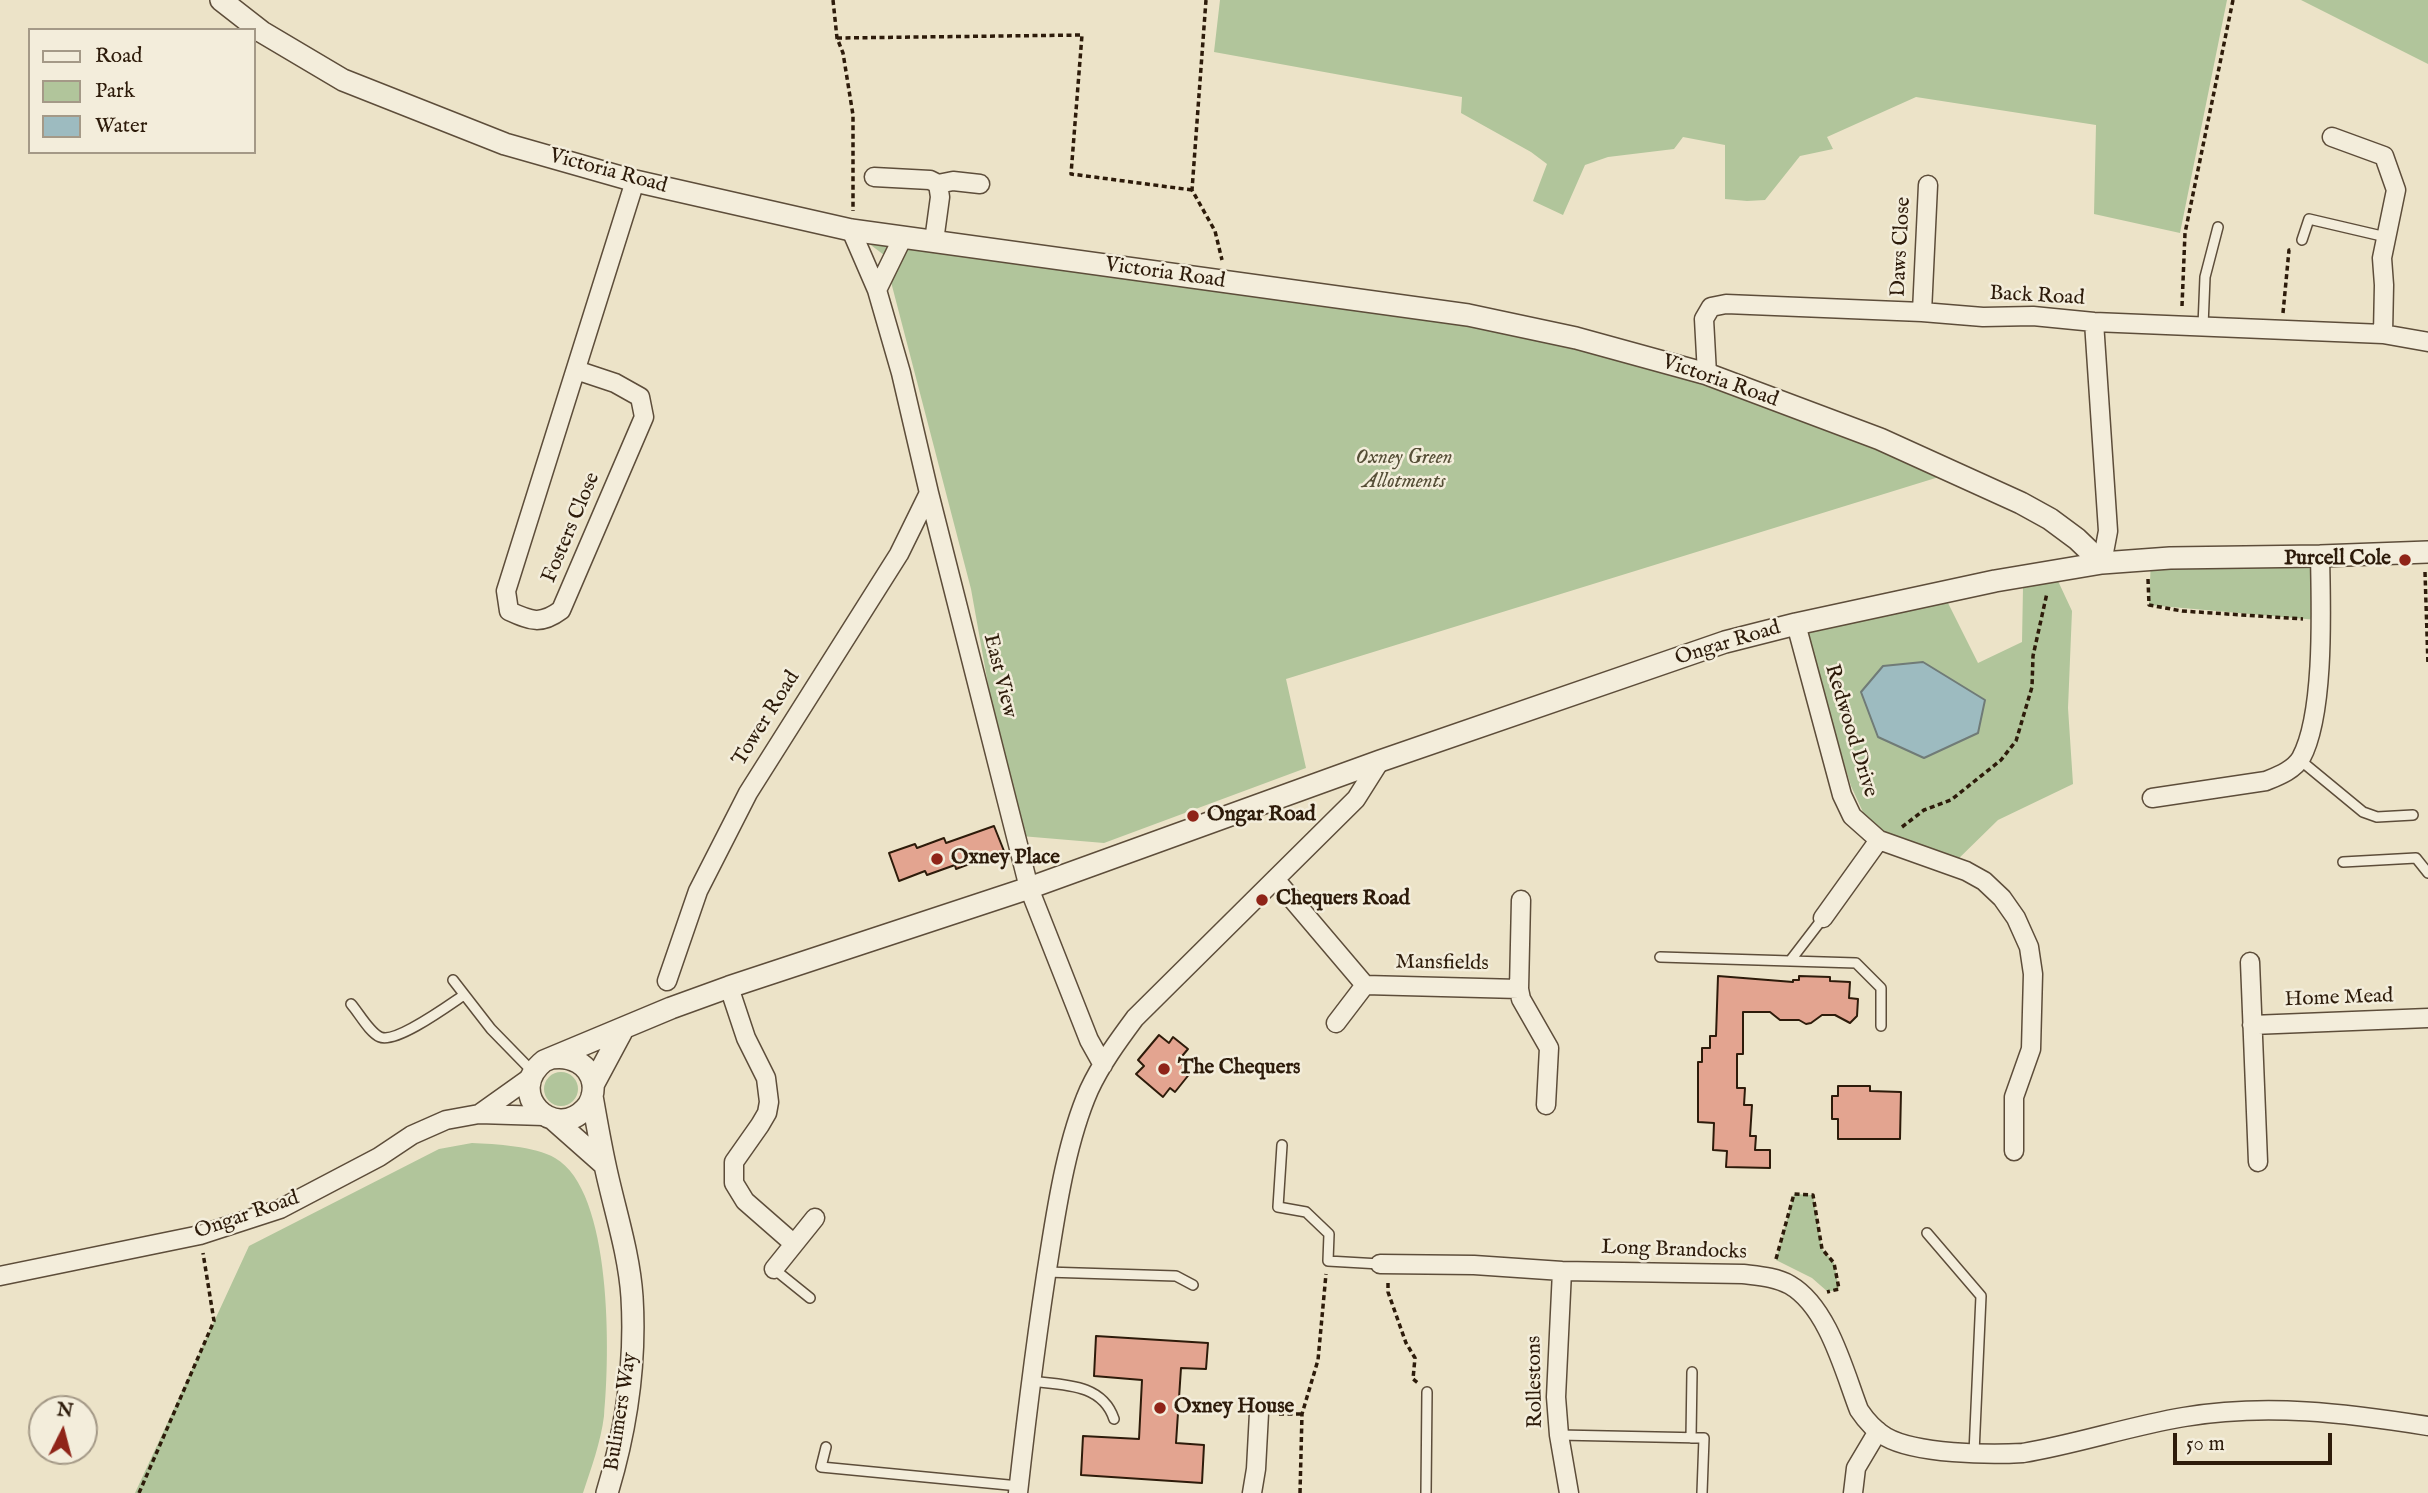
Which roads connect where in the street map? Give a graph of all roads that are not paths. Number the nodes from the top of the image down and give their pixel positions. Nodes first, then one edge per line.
1 (222, 0) edge
2 (2332, 138) dead end
3 (874, 177) dead end
4 (635, 181) junction
5 (938, 184) junction
6 (980, 184) dead end
7 (1928, 185) dead end
8 (2218, 227) dead end
9 (852, 230) junction
10 (903, 237) junction
11 (2386, 237) junction
12 (2302, 240) road end
13 (934, 241) junction
14 (877, 290) junction
15 (1922, 312) junction
16 (2094, 322) junction
17 (2203, 326) junction
18 (2383, 334) junction
19 (2428, 342) edge
20 (576, 370) junction
21 (1707, 374) junction
22 (929, 493) junction
23 (2426, 552) edge
24 (2320, 556) junction
25 (2102, 563) junction
26 (1796, 624) junction
27 (2300, 760) junction
28 (1380, 761) junction
29 (2152, 798) dead end
30 (2413, 815) dead end
31 (1879, 840) junction
32 (2343, 862) dead end
33 (2428, 873) edge
34 (1275, 878) junction
35 (1029, 888) junction
36 (1521, 900) dead end
37 (1823, 918) joint
38 (1660, 957) dead end
39 (1790, 961) junction
40 (2250, 962) dead end
41 (453, 980) dead end
42 (667, 981) dead end
43 (1365, 985) junction
44 (729, 987) junction
45 (1519, 989) junction
46 (464, 995) junction
47 (351, 1004) dead end
48 (2428, 1018) edge
49 (1336, 1023) dead end
50 (2252, 1025) junction
51 (1881, 1026) dead end
52 (623, 1029) junction
53 (552, 1058) junction
54 (1103, 1065) junction
55 (532, 1075) junction
56 (593, 1091) junction
57 (1546, 1105) dead end
58 (479, 1114) junction
59 (548, 1117) junction
60 (1282, 1145) dead end
61 (2014, 1151) dead end
62 (2258, 1162) dead end
63 (605, 1165) junction
64 (815, 1218) dead end
65 (1927, 1233) dead end
66 (793, 1243) junction
67 (1385, 1264) joint
68 (774, 1269) joint
69 (1562, 1271) junction
70 (1046, 1272) junction
71 (0, 1276) edge
72 (1193, 1285) dead end
73 (810, 1298) dead end
74 (1692, 1372) dead end
75 (1030, 1381) junction
76 (1427, 1392) road end
77 (1259, 1413) road end
78 (1114, 1419) dead end
79 (2428, 1426) edge
80 (1878, 1431) junction
81 (1559, 1435) junction
82 (1691, 1438) junction
83 (826, 1447) dead end
84 (1974, 1453) junction
85 (1018, 1489) edge
86 (607, 1493) edge
87 (1252, 1493) edge
88 (1426, 1493) edge
89 (1569, 1493) edge
90 (1702, 1493) edge
91 (1853, 1493) edge

1 - 4 street, Victoria Road
2 - 11 street
3 - 5 street
4 - 9 street, Victoria Road
4 - 20 street, Fosters Close
5 - 6 street
5 - 13 street
7 - 15 street, Daws Close
8 - 17 lane
9 - 10 street, Victoria Road
9 - 14 street, East View
10 - 13 street, Victoria Road
10 - 14 street
11 - 12 lane
11 - 18 street
13 - 21 street, Victoria Road
14 - 22 street, East View
15 - 16 street, Back Road
15 - 21 street, Back Road
16 - 17 street, Back Road
16 - 25 street
17 - 18 street, Back Road
18 - 19 street, Back Road
20 - 20 street, Fosters Close
21 - 25 street, Victoria Road
22 - 35 street, East View
22 - 42 street, Tower Road
23 - 24 street, Ongar Road
24 - 25 street, Ongar Road
24 - 27 street
25 - 26 street, Ongar Road
26 - 28 street, Ongar Road
26 - 31 street, Redwood Drive
27 - 29 street
27 - 30 lane
28 - 34 street
28 - 35 street, Ongar Road
31 - 37 street
31 - 61 street, Redwood Drive
32 - 33 lane
34 - 43 street
34 - 54 street
35 - 44 street, Ongar Road
35 - 54 street, East View
36 - 45 street, Mansfields
37 - 39 lane
38 - 39 lane
39 - 51 lane
40 - 50 street
41 - 46 lane
43 - 45 street, Mansfields
43 - 49 street
44 - 52 street, Ongar Road
44 - 66 street
45 - 57 street, Mansfields
46 - 47 lane
46 - 55 lane
48 - 50 street, Home Mead
50 - 62 street
52 - 53 street, Ongar Road
52 - 56 street, Ongar Road
53 - 55 street, Ongar Road
53 - 56 street
54 - 70 street
55 - 58 street, Ongar Road
55 - 59 street
56 - 59 street, Ongar Road
56 - 63 street, Bulimers Way
58 - 59 street, Ongar Road
58 - 71 street, Ongar Road
59 - 63 street
60 - 67 lane
63 - 86 street, Bulimers Way
64 - 66 street
65 - 84 lane
66 - 68 street
67 - 69 street, Long Brandocks
68 - 73 lane
69 - 80 street, Long Brandocks
69 - 81 street, Rollestons
70 - 72 lane
70 - 75 street
74 - 82 lane
75 - 78 lane
75 - 85 street
76 - 88 lane
77 - 87 street
79 - 84 street, Long Brandocks
80 - 84 street, Long Brandocks
80 - 91 street
81 - 82 lane
81 - 89 street, Rollestons
82 - 90 lane
83 - 85 lane

